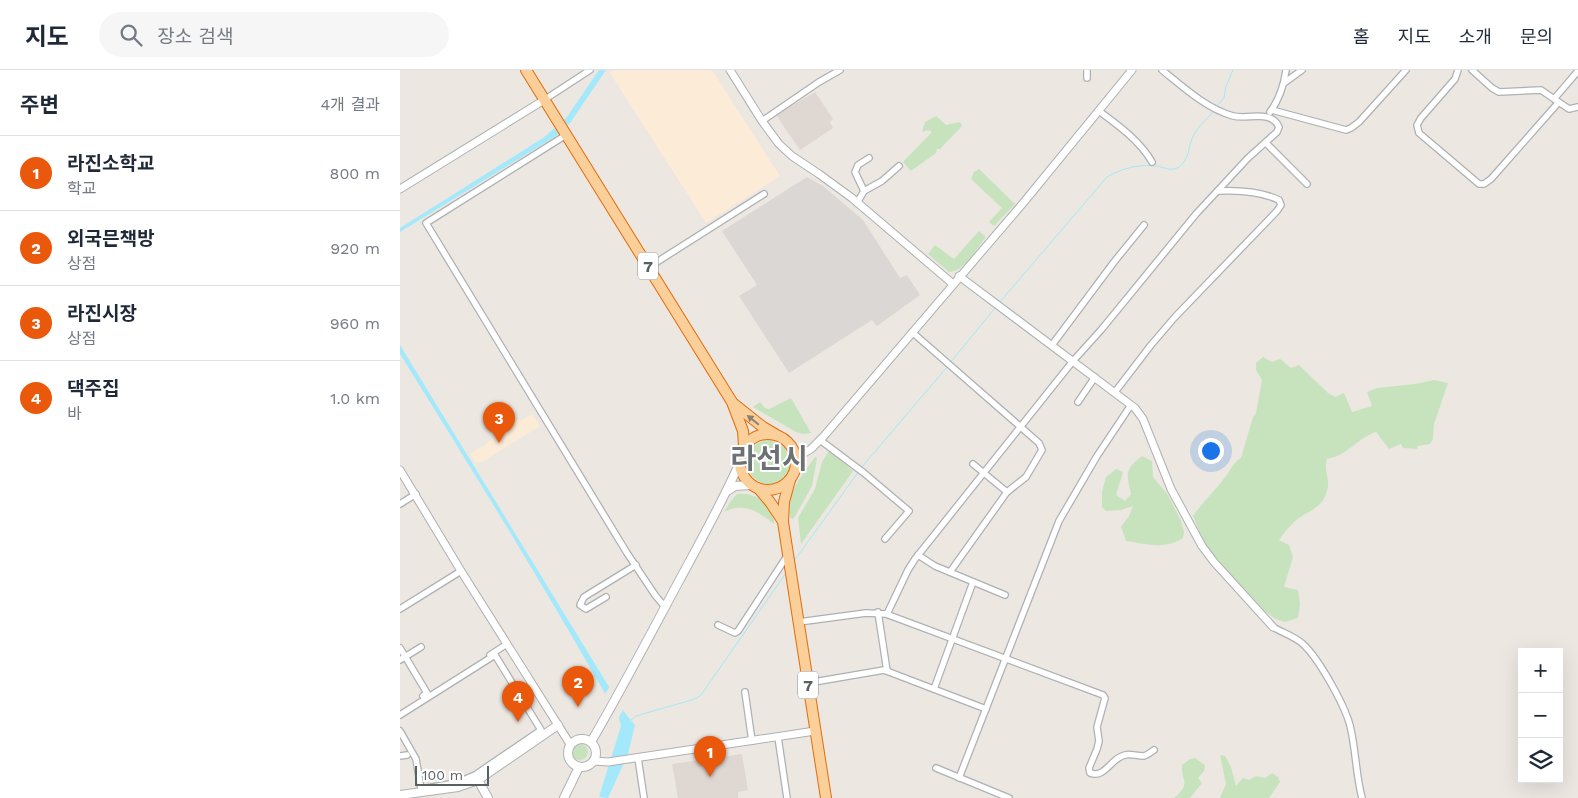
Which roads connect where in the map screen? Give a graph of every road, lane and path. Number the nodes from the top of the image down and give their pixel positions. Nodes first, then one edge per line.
1 (526, 70) edge
2 (590, 70) edge
3 (730, 70) edge
4 (840, 70) edge
5 (1087, 70) edge
6 (1132, 70) edge
7 (1162, 70) edge
8 (1286, 70) edge
9 (1302, 70) edge
10 (1406, 70) edge
11 (1458, 70) edge
12 (1472, 70) edge
13 (1578, 71) edge
14 (1087, 78) dead end
15 (1284, 83) junction
16 (544, 100) junction
17 (1556, 101) junction
18 (1578, 107) edge
19 (1272, 110) junction
20 (1099, 111) junction
21 (1266, 116) junction
22 (762, 122) junction
23 (563, 130) junction
24 (1266, 143) junction
25 (868, 158) dead end
26 (1152, 162) dead end
27 (899, 166) dead end
28 (1307, 184) dead end
29 (401, 186) edge
30 (864, 191) junction
31 (1218, 191) junction
32 (764, 194) dead end
33 (857, 202) junction
34 (1144, 225) dead end
35 (649, 267) junction
36 (960, 276) junction
37 (953, 284) junction
38 (912, 332) junction
39 (1052, 345) junction
40 (1073, 361) junction
41 (1096, 377) junction
42 (1115, 392) junction
43 (732, 402) junction
44 (1078, 402) dead end
45 (1131, 404) junction
46 (1020, 427) junction
47 (777, 435) junction
48 (820, 440) junction
49 (744, 446) junction
50 (796, 458) junction
51 (740, 462) junction
52 (973, 464) dead end
53 (400, 470) edge
54 (984, 473) junction
55 (790, 480) junction
56 (755, 487) junction
57 (727, 492) junction
58 (1007, 492) junction
59 (416, 494) junction
60 (400, 504) edge
61 (783, 522) junction
62 (885, 539) dead end
63 (918, 555) junction
64 (789, 557) junction
65 (636, 565) junction
66 (461, 571) junction
67 (950, 572) junction
68 (973, 582) junction
69 (1005, 595) dead end
70 (606, 597) dead end
71 (665, 607) junction
72 (400, 609) edge
73 (878, 612) junction
74 (887, 614) junction
75 (799, 622) junction
76 (718, 625) dead end
77 (1273, 627) joint
78 (952, 638) junction
79 (507, 644) junction
80 (421, 647) dead end
81 (400, 648) edge
82 (403, 658) edge
83 (1005, 658) junction
84 (887, 671) junction
85 (452, 679) dead end
86 (808, 683) junction
87 (934, 689) junction
88 (745, 692) dead end
89 (986, 709) junction
90 (400, 711) edge
91 (400, 714) edge
92 (558, 725) junction
93 (400, 731) edge
94 (815, 731) junction
95 (778, 737) junction
96 (752, 741) junction
97 (591, 742) junction
98 (570, 744) junction
99 (1154, 750) dead end
100 (407, 755) dead end
101 (400, 756) edge
102 (638, 758) junction
103 (594, 760) junction
104 (579, 767) junction
105 (936, 768) dead end
106 (959, 778) junction
107 (478, 780) junction
108 (400, 795) edge
109 (414, 796) edge
110 (488, 798) edge
111 (564, 798) edge
112 (644, 798) edge
113 (787, 798) edge
114 (826, 798) edge
115 (1009, 798) edge
116 (1362, 798) edge

1 - 16 highway, 7
2 - 16 street
3 - 22 street
4 - 22 street
5 - 14 street
6 - 20 street
7 - 21 street
8 - 15 street
9 - 15 street
10 - 19 street
11 - 17 street
12 - 17 street
13 - 17 street
15 - 19 street
16 - 23 highway, 7
16 - 29 street
17 - 18 street
19 - 21 street
20 - 26 street
20 - 36 street
21 - 24 street
22 - 33 street
23 - 35 highway, 7
23 - 65 street
24 - 28 street
24 - 31 street
25 - 30 street
27 - 30 street
30 - 33 street
31 - 40 street
31 - 42 street
32 - 35 street
33 - 37 street
34 - 39 street
35 - 43 highway, 7
36 - 37 street
36 - 39 street
37 - 38 street
38 - 46 street
38 - 48 street
39 - 40 street
40 - 41 street
40 - 46 street
41 - 42 street
41 - 44 street
42 - 45 street
47 -> 43 highway, 7
43 - 49 highway, 7
45 - 77 street
45 - 83 street
46 - 54 street
46 - 58 street
47 - 49 highway
47 - 50 highway, 7
48 - 50 street
48 - 62 street
49 - 51 highway, 7
50 - 55 highway, 7
51 - 56 highway, 7
51 - 57 main road
52 - 54 street
53 - 59 street
54 - 58 street
54 - 63 street
55 - 56 highway
55 - 61 highway, 7
56 - 57 main road
56 - 61 highway, 7
57 - 71 main road
58 - 67 street
59 - 60 street
59 - 66 street
61 - 64 highway, 7
63 - 67 street
63 - 74 street
64 - 75 highway, 7
64 - 76 street
65 - 70 street
65 - 71 street
66 - 72 street
66 - 79 street
67 - 68 street
68 - 69 street
68 - 78 street
71 - 97 main road
73 - 74 street
73 - 75 street
73 - 84 street
74 - 78 street
75 - 86 highway, 7
77 - 116 street
78 - 83 street
78 - 87 street
79 - 85 street
79 - 92 street
80 - 82 street
81 - 82 street
82 - 90 street
83 - 89 street
83 - 99 street
84 - 86 street
84 - 87 street
86 - 94 highway, 7
87 - 89 street
88 - 96 street
89 - 106 street
91 - 93 street
92 - 98 street
92 - 107 main road
94 - 95 street
94 - 114 highway, 7
95 - 96 street
95 - 113 street
96 - 102 street
97 - 98 main road
97 - 103 main road
98 - 104 main road
100 - 101 street
102 - 103 street
102 - 112 street
103 - 104 main road
104 - 111 main road
105 - 106 street
106 - 115 street
107 - 109 main road
107 - 110 main road
108 - 109 main road

